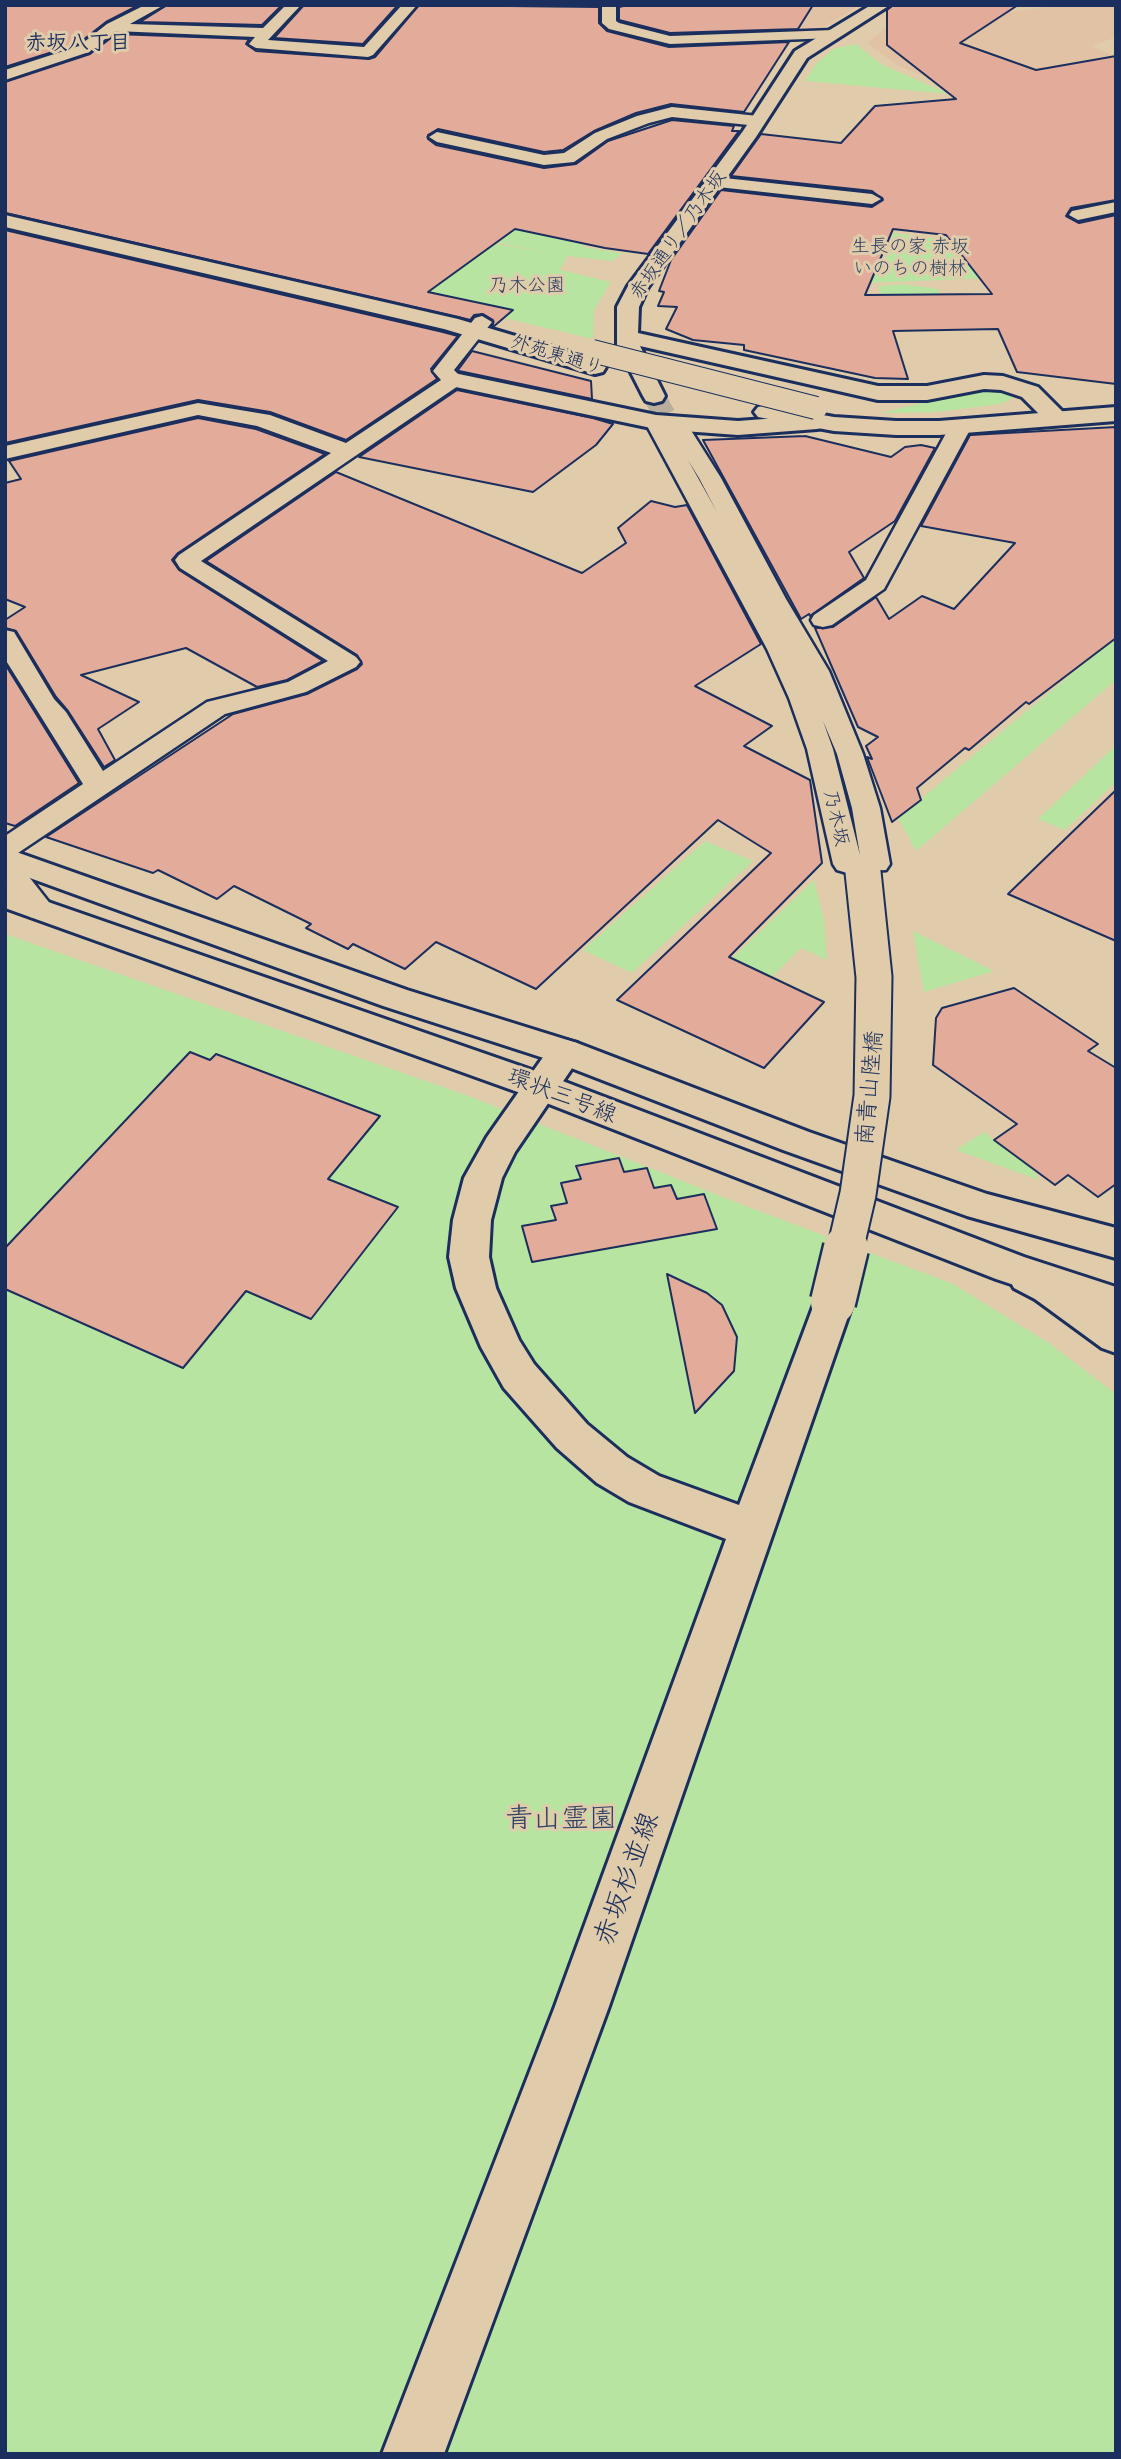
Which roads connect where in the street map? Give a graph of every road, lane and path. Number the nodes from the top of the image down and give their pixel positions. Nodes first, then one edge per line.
1 (157, 5) edge
2 (294, 5) edge
3 (410, 5) edge
4 (609, 5) edge
5 (882, 5) edge
6 (112, 27) junction
7 (266, 33) junction
8 (834, 34) junction
9 (5, 75) edge
10 (758, 121) junction
11 (437, 137) dead end
12 (715, 182) junction
13 (872, 199) dead end
14 (1116, 207) edge
15 (5, 212) edge
16 (1078, 215) dead end
17 (5, 221) edge
18 (478, 326) junction
19 (627, 337) junction
20 (594, 359) junction
21 (454, 380) junction
22 (654, 396) tunnel mouth
23 (1116, 401) edge
24 (1051, 413) junction
25 (1116, 414) edge
26 (817, 415) junction
27 (666, 423) junction
28 (961, 426) junction
29 (347, 451) junction
30 (5, 453) edge
31 (823, 620) dead end
32 (5, 637) edge
33 (98, 786) junction
34 (5, 849) edge
35 (5, 858) edge
36 (5, 864) edge
37 (863, 872) tunnel mouth
38 (5, 897) edge
39 (40, 909) junction
40 (565, 1052) junction
41 (539, 1086) junction
42 (796, 1141) junction
43 (1116, 1243) edge
44 (1010, 1268) junction
45 (1116, 1284) edge
46 (832, 1302) joint
47 (1116, 1303) edge
48 (1116, 1337) edge
49 (751, 1529) junction
50 (413, 2454) edge

1 - 6 street
2 - 7 street
3 - 7 street
4 - 8 street
5 - 8 main road, 赤坂通り／乃木坂
6 - 7 street
6 - 9 street
8 - 10 main road, 赤坂通り／乃木坂
10 - 11 street
10 - 12 main road, 赤坂通り／乃木坂
12 - 13 street
12 - 19 main road, 赤坂通り／乃木坂
14 - 16 street
15 - 18 main road, 外苑東通り
17 - 18 main road, 外苑東通り
18 - 20 main road, 外苑東通り
18 - 21 street
19 - 22 main road, 赤坂通り／乃木坂
19 - 24 main road
20 - 26 main road, 外苑東通り, bridge
20 - 26 main road, 外苑東通り
21 - 27 main road
21 - 29 street
23 - 24 main road, 外苑東通り
24 - 25 main road, 外苑東通り
24 - 26 main road, 外苑東通り
24 - 28 main road, 外苑東通り
26 - 27 main road
26 - 28 main road, 外苑東通り
27 - 27 street, 乃木坂
28 - 31 street
29 - 30 street
29 - 33 street
32 - 33 street
33 - 34 street
35 - 40 main road, 環状三号線
36 - 39 street
37 - 46 main road, 南青山陸橋, bridge
38 - 39 main road, 環状三号線
39 - 41 main road, 環状三号線
40 - 41 main road
40 - 42 main road, 環状三号線
41 - 44 main road, 環状三号線
41 - 49 main road
42 - 43 main road, 環状三号線
42 - 45 main road
44 - 47 main road, 環状三号線
44 - 48 main road
46 - 49 main road, 赤坂杉並線
49 - 50 main road, 赤坂杉並線

